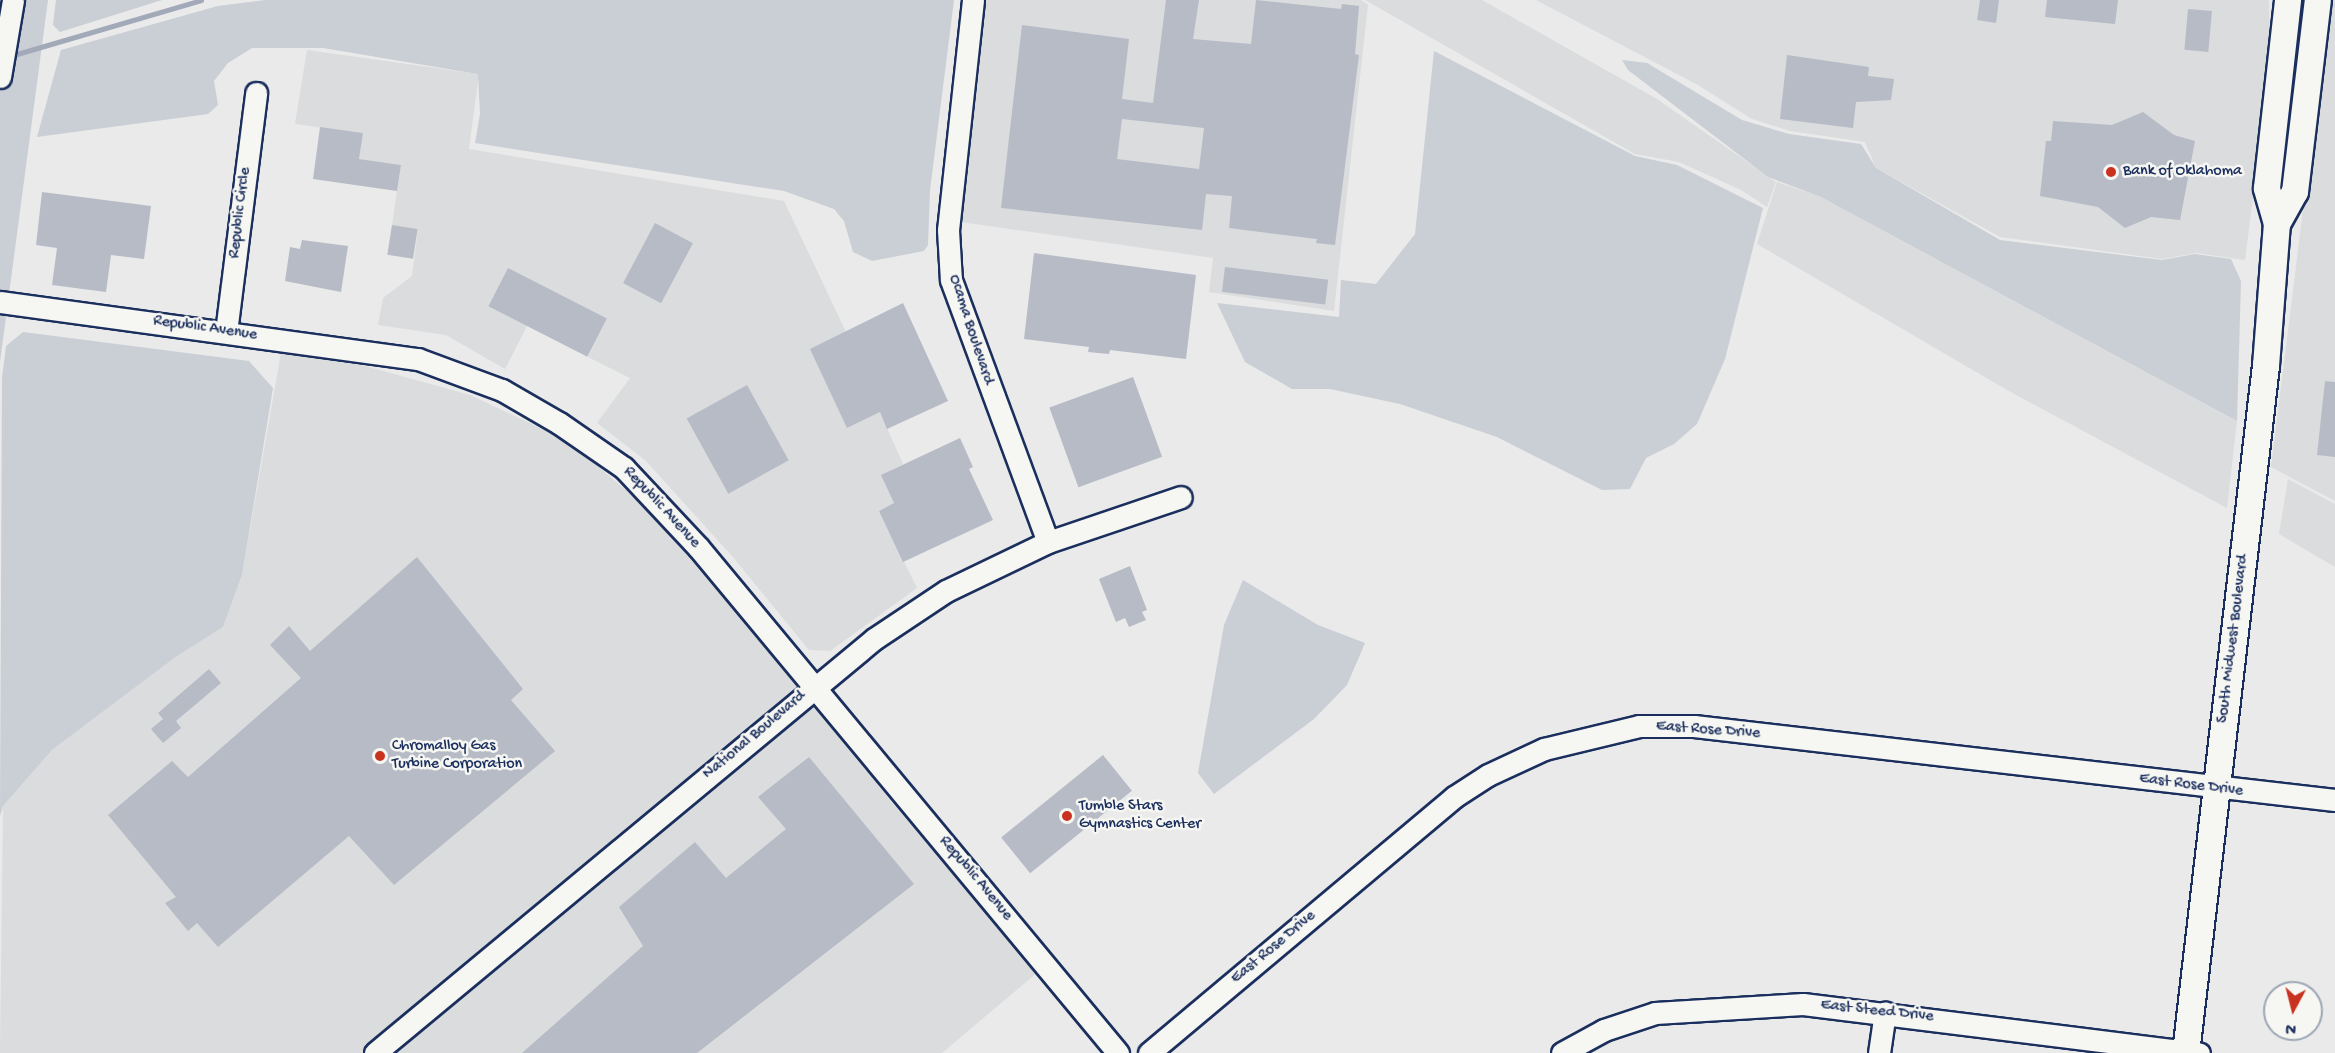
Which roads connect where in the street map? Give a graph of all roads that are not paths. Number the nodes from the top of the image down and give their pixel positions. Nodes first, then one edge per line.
1 (1, 0) edge
2 (13, 0) edge
3 (973, 0) edge
4 (2288, 0) edge
5 (2318, 0) edge
6 (4, 41) junction
7 (0, 77) edge
8 (256, 93) dead end
9 (2277, 224) junction
10 (0, 302) edge
11 (226, 332) junction
12 (1181, 497) dead end
13 (1048, 542) junction
14 (815, 686) junction
15 (2216, 789) junction
16 (2335, 800) edge
17 (1885, 1012) junction
18 (2190, 1052) edge
19 (375, 1053) edge
20 (1118, 1053) edge
21 (1149, 1053) edge
22 (1562, 1053) edge
23 (1879, 1053) edge

1 - 6 street
2 - 6 street
3 - 13 street, Ocama Boulevard
4 - 9 main road, South Midwest Boulevard
5 - 9 main road, South Midwest Boulevard
6 - 7 street
8 - 11 street, Republic Circle
9 - 15 main road, South Midwest Boulevard
10 - 11 street, Republic Avenue
11 - 14 street, Republic Avenue
12 - 13 street, National Boulevard
13 - 14 street, National Boulevard
14 - 19 street, National Boulevard
14 - 20 street, Republic Avenue
15 - 16 street, East Rose Drive
15 - 18 main road, South Midwest Boulevard
15 - 21 street, East Rose Drive
17 - 18 street, East Steed Drive
17 - 22 street, East Steed Drive
17 - 23 street

